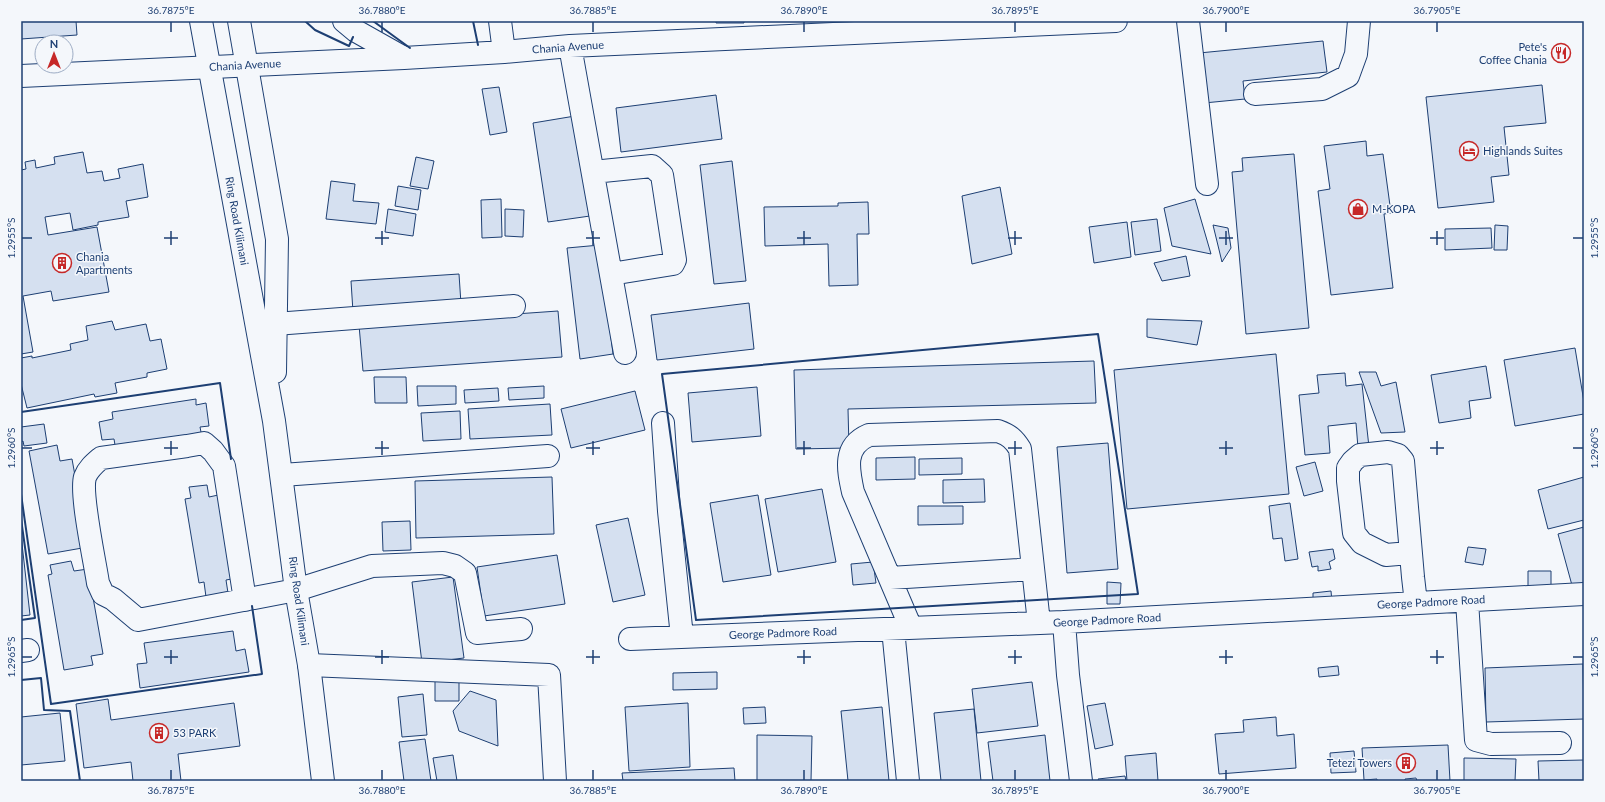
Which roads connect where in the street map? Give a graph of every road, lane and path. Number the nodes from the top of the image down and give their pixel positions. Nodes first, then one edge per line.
1 (201, 21) edge
2 (239, 21) edge
3 (344, 21) edge
4 (500, 21) edge
5 (1116, 21) edge
6 (1188, 21) edge
7 (1359, 21) edge
8 (570, 46) junction
9 (504, 52) junction
10 (404, 58) junction
11 (247, 64) junction
12 (209, 67) junction
13 (21, 76) edge
14 (1255, 94) dead end
15 (593, 172) junction
16 (1207, 184) dead end
17 (610, 274) junction
18 (514, 306) dead end
19 (275, 324) junction
20 (625, 353) dead end
21 (274, 421) junction
22 (663, 423) dead end
23 (548, 456) dead end
24 (282, 475) junction
25 (1410, 553) junction
26 (1033, 569) junction
27 (890, 578) junction
28 (296, 590) junction
29 (1584, 594) edge
30 (245, 600) junction
31 (1467, 601) junction
32 (1416, 603) junction
33 (1064, 622) junction
34 (1039, 623) junction
35 (902, 628) junction
36 (521, 629) dead end
37 (682, 637) junction
38 (630, 639) dead end
39 (309, 665) junction
40 (1560, 743) dead end
41 (323, 781) edge
42 (555, 781) edge
43 (908, 781) edge
44 (1081, 781) edge

1 - 12 street, Ring Road Kilimani
2 - 11 street, Ring Road Kilimani
3 - 10 street
4 - 9 street
5 - 8 street, Chania Avenue
6 - 16 street
7 - 14 street
8 - 9 street, Chania Avenue
8 - 15 street
9 - 10 street, Chania Avenue
10 - 11 street, Chania Avenue
11 - 12 street, Chania Avenue
11 - 19 street, Ring Road Kilimani
12 - 13 street, Chania Avenue
12 - 21 street, Ring Road Kilimani
15 - 17 street
15 - 17 street
17 - 20 street
18 - 19 street
19 - 21 street, Ring Road Kilimani
21 - 24 street, Ring Road Kilimani
22 - 37 street
23 - 24 street
24 - 28 street, Ring Road Kilimani
25 - 25 street
25 - 32 street
26 - 27 street
26 - 27 street
26 - 34 street
27 - 35 street
28 - 30 street
28 - 36 street
28 - 39 street, Ring Road Kilimani
29 - 31 street, George Padmore Road
30 - 30 street
31 - 32 street, George Padmore Road
31 - 40 street
32 - 33 street, George Padmore Road
33 - 34 street, George Padmore Road
33 - 44 street
34 - 35 street, George Padmore Road
35 - 37 street, George Padmore Road
35 - 43 street
37 - 38 street, George Padmore Road
39 - 41 street, Ring Road Kilimani
39 - 42 street

